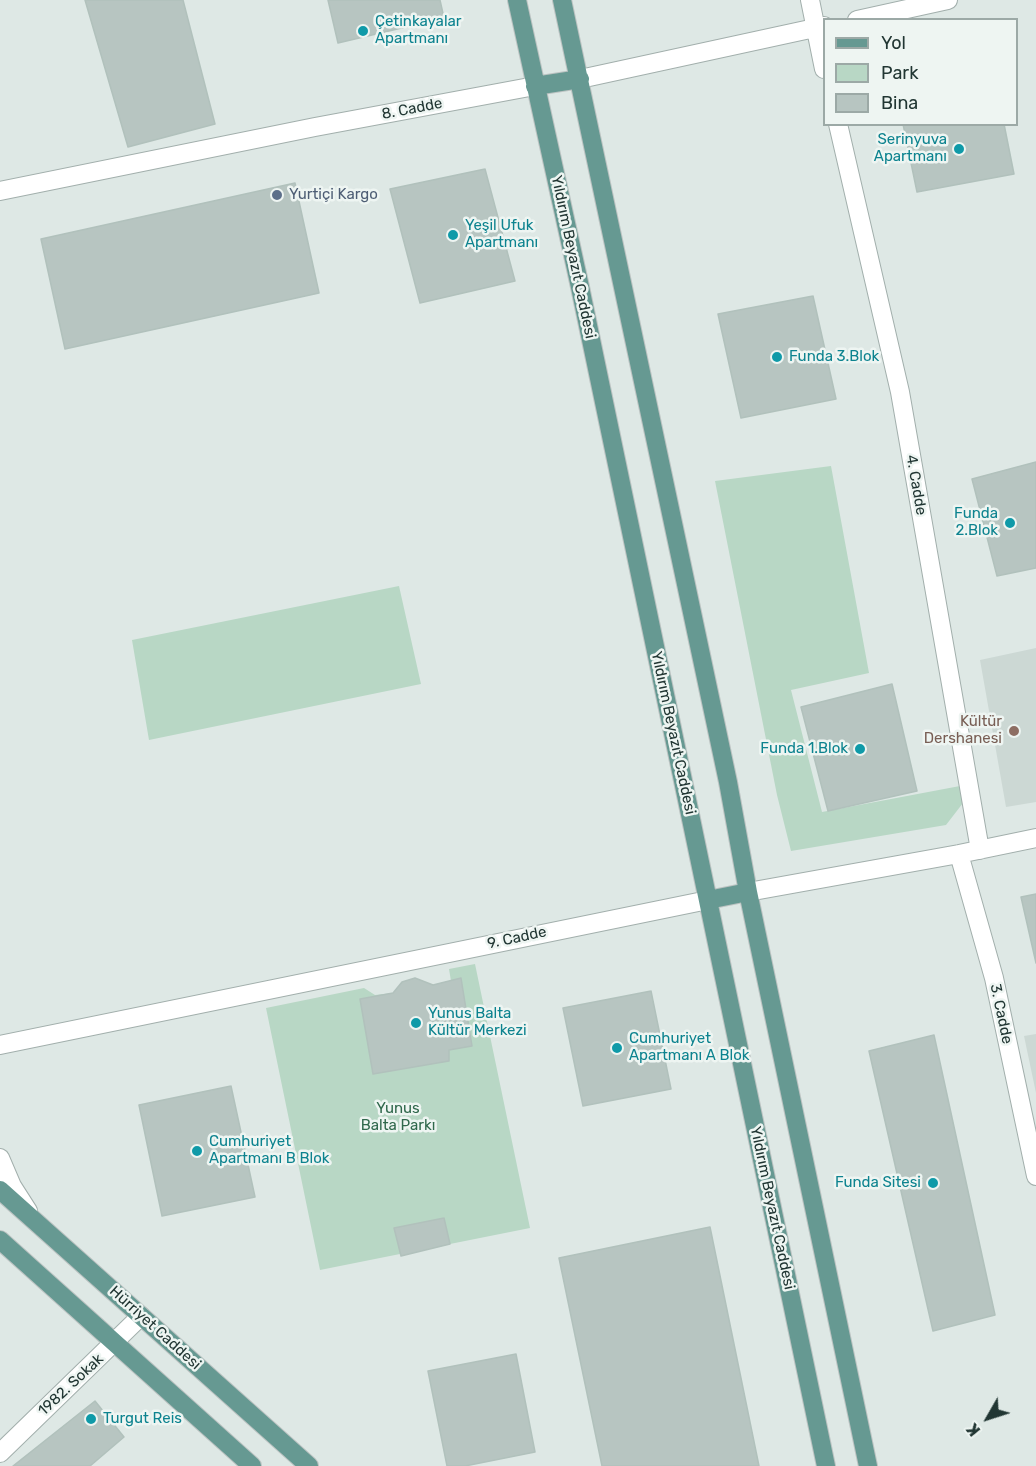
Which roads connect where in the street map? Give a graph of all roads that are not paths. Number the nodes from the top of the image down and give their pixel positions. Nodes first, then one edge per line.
1 (517, 0) edge
2 (562, 0) edge
3 (810, 0) edge
4 (948, 0) edge
5 (866, 18) edge
6 (820, 27) edge
7 (823, 52) edge
8 (580, 79) junction
9 (535, 86) junction
10 (838, 126) edge
11 (0, 192) edge
12 (1036, 838) edge
13 (980, 849) junction
14 (959, 855) junction
15 (748, 892) junction
16 (708, 900) junction
17 (0, 1045) edge
18 (0, 1158) edge
19 (1036, 1176) edge
20 (0, 1190) edge
21 (34, 1220) junction
22 (0, 1240) edge
23 (141, 1316) junction
24 (114, 1344) junction
25 (0, 1453) edge
26 (252, 1466) edge
27 (309, 1466) edge
28 (826, 1466) edge
29 (868, 1466) edge

1 - 9 main road, Yıldırım Beyazıt Caddesi
2 - 8 main road
3 - 6 street
4 - 5 street
6 - 7 street
6 - 8 street, 8. Cadde
8 - 9 main road, 8. Cadde
8 - 15 main road
9 - 11 street, 8. Cadde
9 - 16 main road, Yıldırım Beyazıt Caddesi
10 - 13 street, 4. Cadde
12 - 13 street, 9. Cadde
13 - 14 street, 9. Cadde
14 - 15 street, 9. Cadde
14 - 19 street, 3. Cadde
15 - 16 main road, 9. Cadde
15 - 29 main road
16 - 17 street, 9. Cadde
16 - 28 main road, Yıldırım Beyazıt Caddesi
18 - 21 street
20 - 21 main road, Hürriyet Caddesi
21 - 23 main road, Hürriyet Caddesi
22 - 24 main road
23 - 24 street, 1982. Sokak
23 - 27 main road, Hürriyet Caddesi
24 - 25 street, 1982. Sokak
24 - 26 main road

